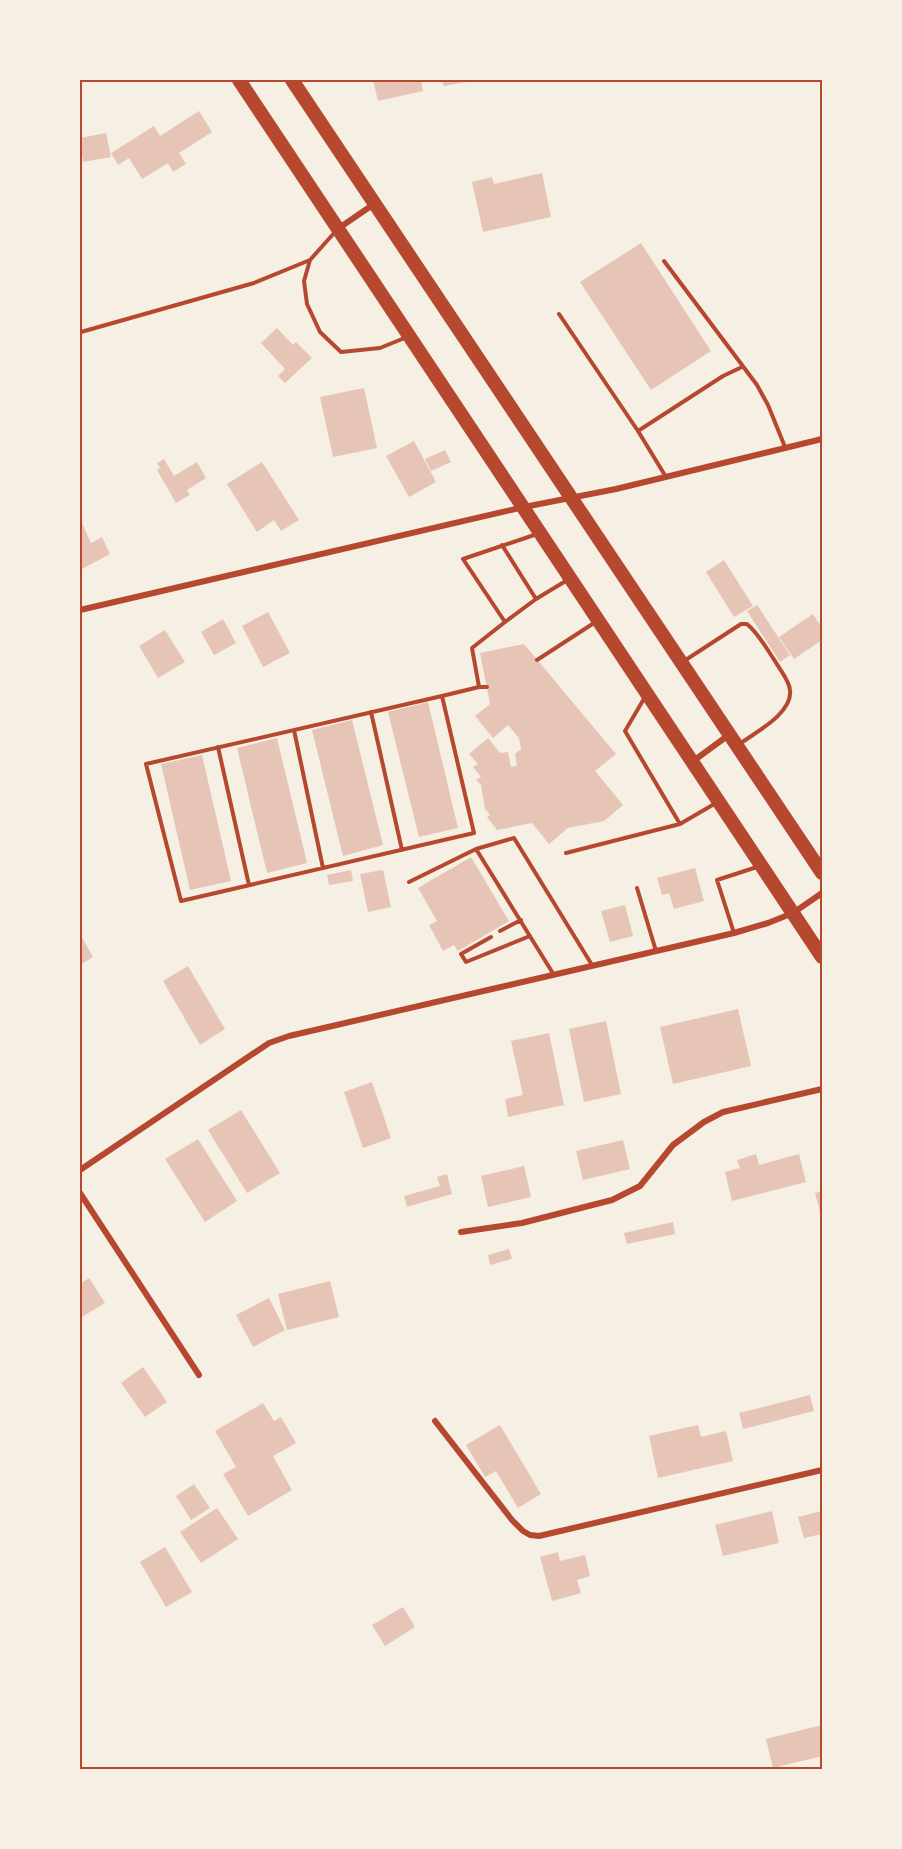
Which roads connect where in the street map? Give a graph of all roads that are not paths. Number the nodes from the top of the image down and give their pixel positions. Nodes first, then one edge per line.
1 (239, 80) edge
2 (292, 80) edge
3 (374, 204) junction
4 (339, 228) junction
5 (310, 260) junction
6 (664, 261) dead end
7 (559, 314) dead end
8 (81, 332) edge
9 (410, 335) junction
10 (742, 367) junction
11 (638, 431) junction
12 (822, 439) edge
13 (786, 448) junction
14 (666, 477) junction
15 (571, 497) junction
16 (524, 507) junction
17 (540, 532) junction
18 (502, 545) junction
19 (571, 578) junction
20 (536, 599) junction
21 (80, 610) edge
22 (598, 620) junction
23 (505, 622) junction
24 (537, 660) dead end
25 (682, 662) junction
26 (479, 687) junction
27 (487, 687) dead end
28 (646, 694) junction
29 (442, 696) junction
30 (371, 712) junction
31 (294, 730) junction
32 (734, 740) junction
33 (218, 747) junction
34 (692, 763) junction
35 (718, 802) junction
36 (680, 824) junction
37 (476, 849) junction
38 (402, 850) junction
39 (566, 853) dead end
40 (761, 866) junction
41 (323, 868) junction
42 (822, 873) edge
43 (409, 882) dead end
44 (249, 885) junction
45 (637, 888) dead end
46 (822, 893) edge
47 (793, 913) junction
48 (520, 920) junction
49 (500, 931) dead end
50 (734, 933) junction
51 (530, 936) junction
52 (491, 937) dead end
53 (657, 951) junction
54 (822, 957) edge
55 (593, 966) junction
56 (554, 975) junction
57 (822, 1089) edge
58 (80, 1170) edge
59 (81, 1198) edge
60 (461, 1232) dead end
61 (199, 1375) dead end
62 (435, 1421) dead end
63 (822, 1470) edge

1 - 4 main road
2 - 3 main road
3 - 4 street
3 - 15 main road
4 - 5 lane
4 - 9 main road
5 - 8 lane
5 - 9 lane
6 - 10 lane
7 - 11 lane
9 - 16 main road
10 - 11 lane
10 - 13 lane
11 - 14 lane
12 - 13 street
13 - 14 street
14 - 15 street
15 - 16 street
15 - 25 main road
16 - 17 main road
16 - 21 street
17 - 18 lane
17 - 19 main road
18 - 20 lane
18 - 23 lane
19 - 20 lane
19 - 22 main road
20 - 23 lane
22 - 24 lane
22 - 28 main road
23 - 26 lane
25 - 32 main road
25 - 32 lane
26 - 27 lane
26 - 29 lane
28 - 34 main road
28 - 36 lane
29 - 30 lane
29 - 38 lane
30 - 31 lane
30 - 38 lane
31 - 33 lane
31 - 41 lane
32 - 34 street
32 - 42 main road
33 - 44 lane
33 - 44 lane
34 - 35 main road
35 - 36 lane
35 - 40 main road
36 - 39 lane
37 - 43 lane
37 - 48 lane
37 - 55 lane
38 - 41 lane
40 - 47 main road
40 - 50 lane
41 - 44 lane
45 - 53 lane
46 - 47 street
47 - 50 street
47 - 54 main road
48 - 49 lane
48 - 51 lane
50 - 53 street
51 - 52 lane
51 - 56 lane
53 - 55 street
55 - 56 street
56 - 58 street
57 - 60 street
59 - 61 street
62 - 63 street

